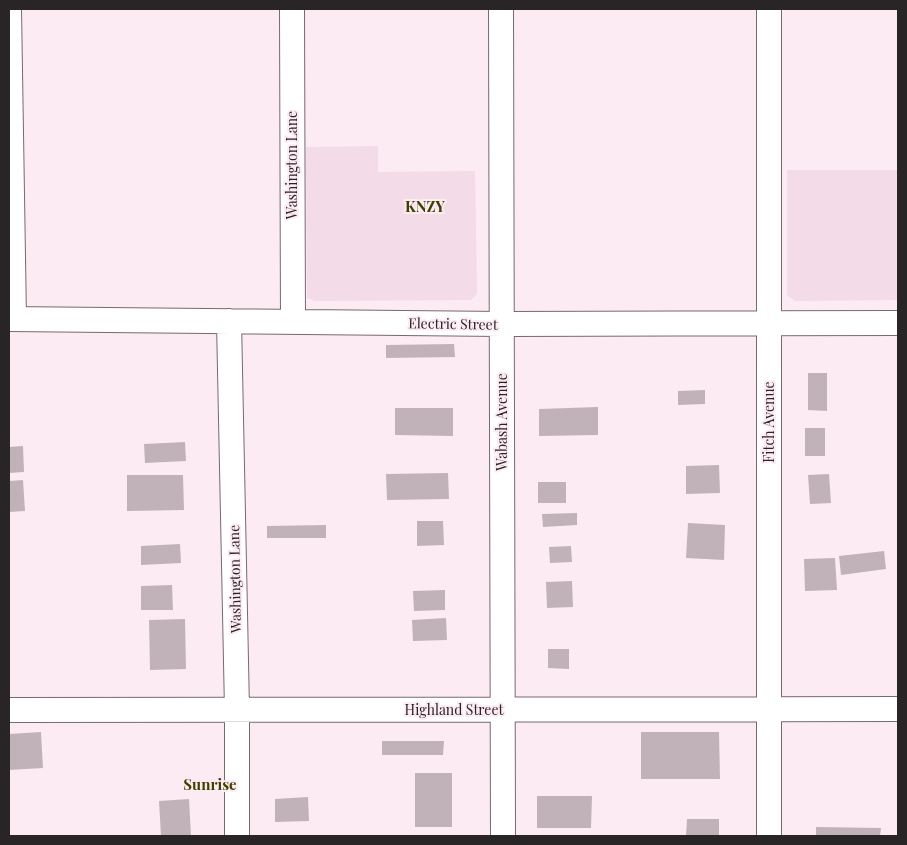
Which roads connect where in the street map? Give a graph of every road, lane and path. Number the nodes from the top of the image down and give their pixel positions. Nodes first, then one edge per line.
1 (9, 9) edge
2 (292, 9) edge
3 (501, 9) edge
4 (769, 9) edge
5 (11, 319) edge
6 (229, 322) junction
7 (293, 322) junction
8 (769, 323) junction
9 (898, 323) edge
10 (502, 324) junction
11 (769, 709) junction
12 (898, 709) edge
13 (9, 710) edge
14 (237, 710) junction
15 (502, 710) junction
16 (237, 836) edge
17 (503, 836) edge
18 (769, 836) edge

1 - 5 street
2 - 7 street, Washington Lane
3 - 10 street, Wabash Avenue
4 - 8 street, Fitch Avenue
5 - 6 street, Electric Street
6 - 7 street, Electric Street
6 - 14 street, Washington Lane
7 - 10 street, Electric Street
8 - 9 street, Electric Street
8 - 10 street, Electric Street
8 - 11 street, Fitch Avenue
10 - 15 street, Wabash Avenue
11 - 12 street, Highland Street
11 - 15 street, Highland Street
11 - 18 street, Fitch Avenue
13 - 14 street, Highland Street
14 - 15 street, Highland Street
14 - 16 street, Washington Lane
15 - 17 street, Wabash Avenue

